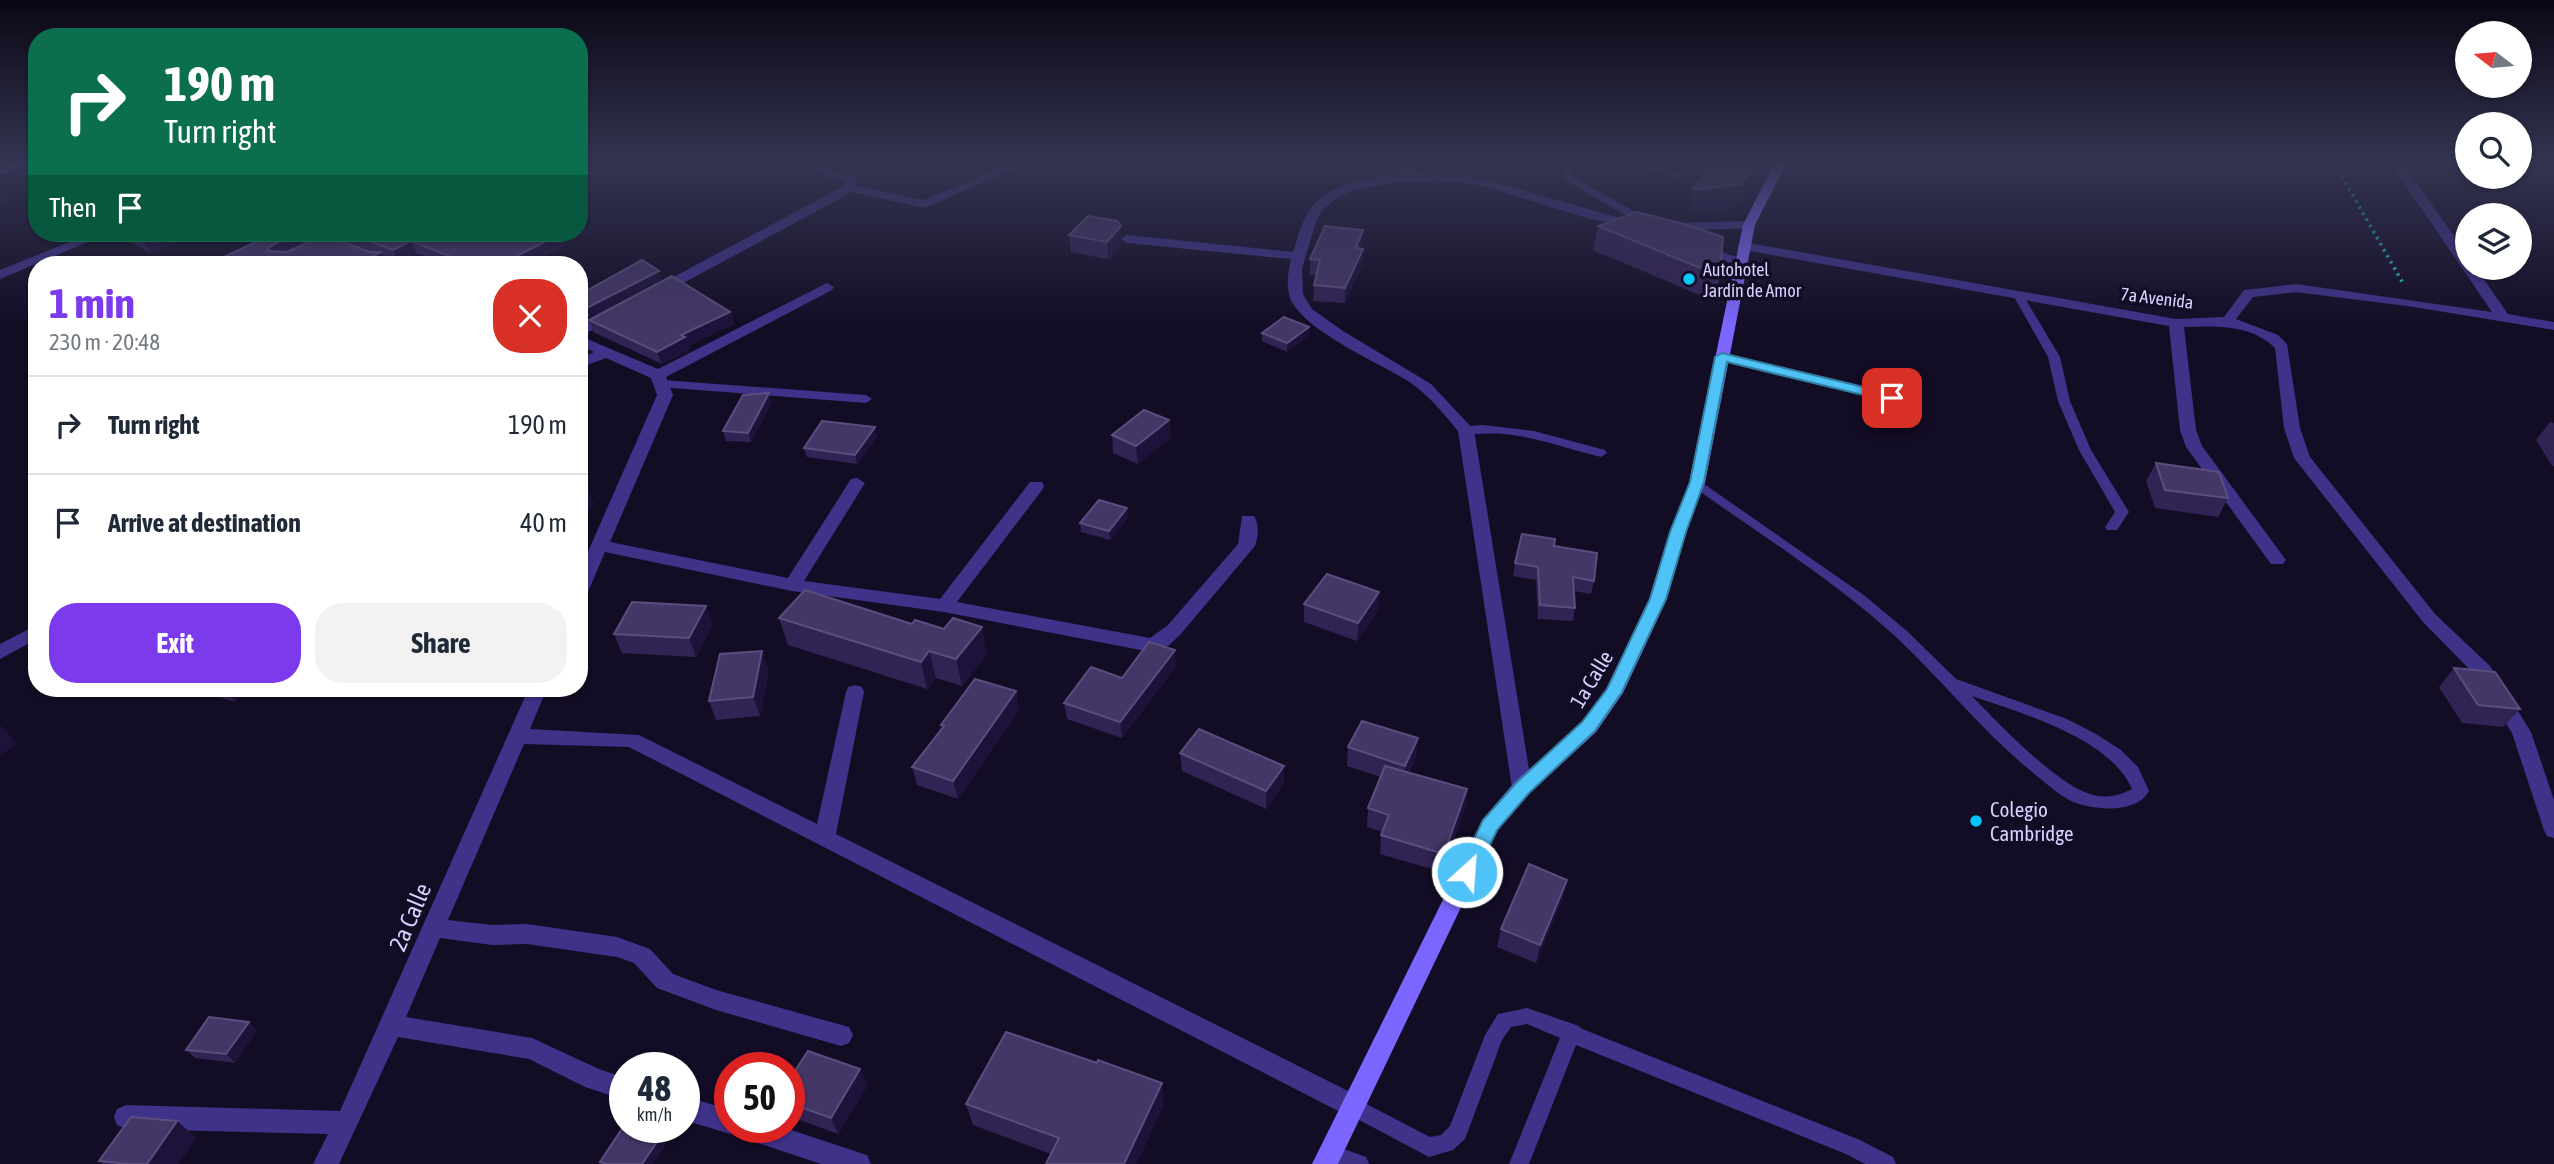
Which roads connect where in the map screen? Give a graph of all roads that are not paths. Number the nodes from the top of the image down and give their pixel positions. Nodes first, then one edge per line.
1 (793, 218) edge
2 (1310, 218) edge
3 (1611, 218) edge
4 (1639, 218) edge
5 (1752, 218) edge
6 (2434, 218) edge
7 (1749, 225) junction
8 (1652, 226) junction
9 (1127, 239) dead end
10 (81, 242) edge
11 (322, 242) edge
12 (336, 242) edge
13 (2455, 248) edge
14 (355, 251) edge
15 (308, 253) edge
16 (1742, 255) junction
17 (47, 256) edge
18 (1298, 256) junction
19 (28, 264) edge
20 (0, 275) edge
21 (2477, 280) edge
22 (827, 287) dead end
23 (651, 294) edge
24 (2018, 295) junction
25 (627, 307) edge
26 (2504, 319) junction
27 (2228, 321) junction
28 (2176, 323) junction
29 (2554, 326) edge
30 (588, 327) edge
31 (588, 345) edge
32 (607, 352) junction
33 (1722, 357) junction
34 (588, 360) edge
35 (661, 379) junction
36 (866, 398) dead end
37 (1916, 404) dead end
38 (1466, 430) junction
39 (1601, 453) dead end
40 (1697, 482) junction
41 (857, 483) dead end
42 (1036, 486) dead end
43 (1248, 520) dead end
44 (2112, 527) dead end
45 (600, 545) junction
46 (2277, 560) dead end
47 (588, 572) edge
48 (792, 585) junction
49 (944, 607) junction
50 (28, 636) edge
51 (0, 652) edge
52 (1954, 684) junction
53 (855, 692) dead end
54 (534, 697) edge
55 (517, 736) junction
56 (1522, 788) junction
57 (2554, 830) edge
58 (825, 837) junction
59 (434, 928) junction
60 (391, 1025) junction
61 (1572, 1032) junction
62 (841, 1035) dead end
63 (609, 1084) edge
64 (1353, 1106) junction
65 (126, 1117) dead end
66 (347, 1123) junction
67 (794, 1143) edge
68 (1327, 1159) edge
69 (326, 1164) edge
70 (858, 1164) edge
71 (1359, 1164) edge
72 (1519, 1164) edge
73 (1885, 1164) edge

1 - 23 street
2 - 18 street
3 - 8 street
4 - 8 lane
5 - 7 main road, 1a Calle
6 - 13 street
7 - 8 street
7 - 16 main road, 1a Calle
8 - 16 street, 7a Avenida
9 - 18 street
10 - 17 street
11 - 15 street
12 - 14 street
16 - 24 street, 7a Avenida
16 - 33 main road, 1a Calle
18 - 38 street
19 - 20 street
21 - 26 street
22 - 35 street
24 - 28 street, 7a Avenida
24 - 44 lane
25 - 30 street
26 - 27 street
26 - 29 street
27 - 28 street, 7a Avenida
27 - 57 street
28 - 46 street
31 - 32 street
32 - 34 street
32 - 35 street
33 - 37 lane
33 - 40 main road, 1a Calle
35 - 36 lane
35 - 45 street
38 - 39 lane
38 - 56 street
40 - 52 lane
40 - 56 main road, 1a Calle
41 - 48 street
42 - 49 street
43 - 49 street
45 - 47 street
45 - 48 street
48 - 49 street
50 - 51 street
52 - 52 lane
53 - 58 street
54 - 55 street, 2a Calle
55 - 58 street
55 - 59 street, 2a Calle
56 - 64 main road, 1a Calle
58 - 64 street
59 - 60 street, 2a Calle
59 - 62 street
60 - 63 street
60 - 66 street, 2a Calle
61 - 64 lane
61 - 72 lane
61 - 73 lane
64 - 68 main road, 1a Calle
65 - 66 street
66 - 69 street, 2a Calle
67 - 70 street
68 - 71 lane

